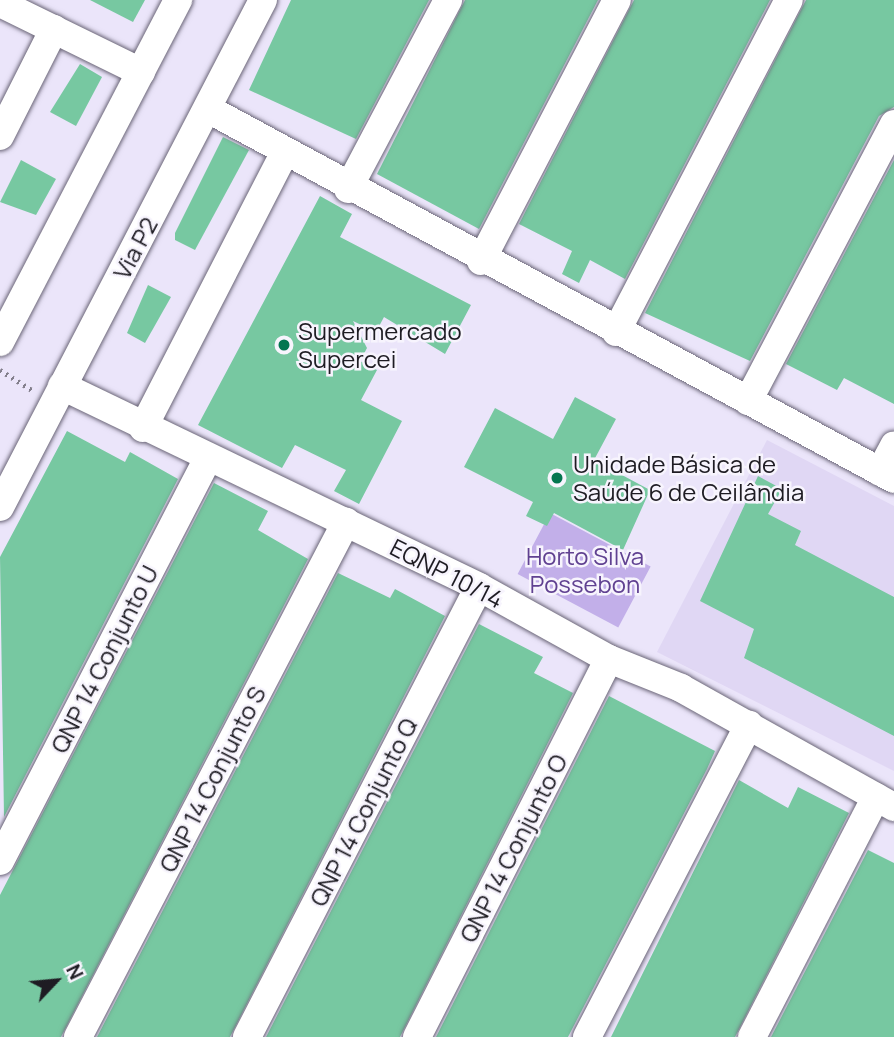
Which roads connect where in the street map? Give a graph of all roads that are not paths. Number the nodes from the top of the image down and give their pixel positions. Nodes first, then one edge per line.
1 (178, 0) edge
2 (263, 0) edge
3 (448, 0) edge
4 (617, 0) edge
5 (789, 0) edge
6 (0, 3) edge
7 (54, 29) junction
8 (141, 72) junction
9 (208, 109) junction
10 (894, 124) edge
11 (0, 136) edge
12 (284, 154) junction
13 (348, 189) junction
14 (481, 261) junction
15 (616, 332) junction
16 (0, 342) edge
17 (58, 394) junction
18 (748, 401) junction
19 (143, 428) junction
20 (894, 446) edge
21 (208, 458) junction
22 (887, 475) edge
23 (0, 507) edge
24 (346, 522) junction
25 (479, 587) junction
26 (610, 659) junction
27 (750, 724) junction
28 (885, 802) edge
29 (0, 861) edge
30 (78, 1037) edge
31 (247, 1037) edge
32 (417, 1037) edge
33 (587, 1037) edge
34 (752, 1037) edge

1 - 8 street
2 - 9 street, Via P2
3 - 13 street
4 - 14 street
5 - 15 street
6 - 7 street
7 - 8 street
7 - 11 street
8 - 16 street
9 - 12 street
9 - 17 street, Via P2
10 - 18 street
12 - 13 street
12 - 19 street
13 - 14 street
14 - 15 street
15 - 18 street
17 - 19 street, EQNP 10/14
17 - 23 street, Via P2
18 - 22 street
19 - 21 street, EQNP 10/14
20 - 22 street
21 - 24 street, EQNP 10/14
21 - 29 street, QNP 14 Conjunto U
24 - 25 street, EQNP 10/14
24 - 30 street, QNP 14 Conjunto S
25 - 26 street, EQNP 10/14
25 - 31 street, QNP 14 Conjunto Q
26 - 27 street, EQNP 10/14
26 - 32 street, QNP 14 Conjunto O
27 - 28 street, EQNP 10/14
27 - 33 street
28 - 34 street

